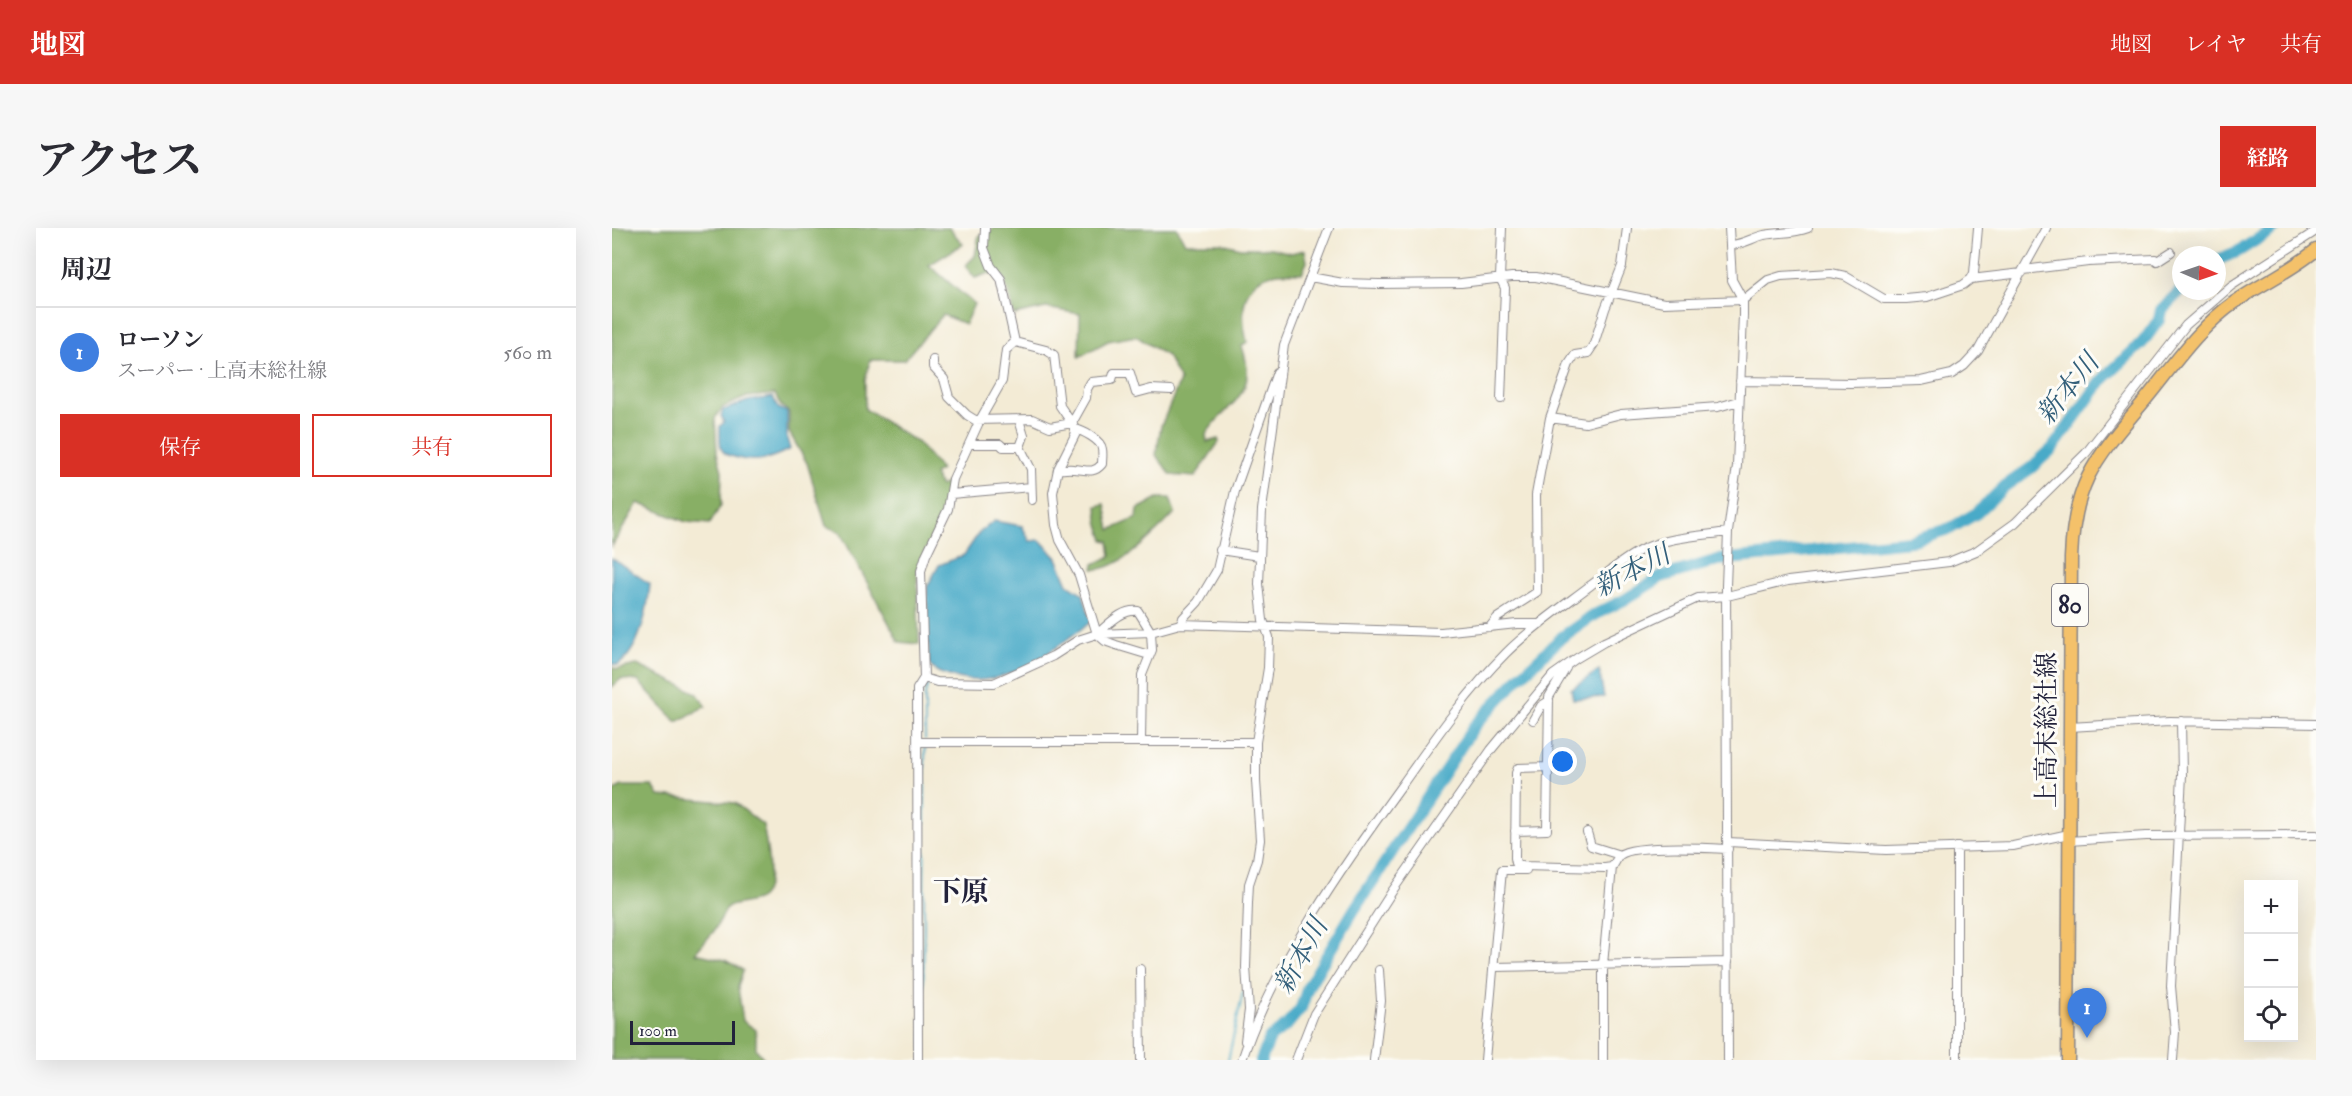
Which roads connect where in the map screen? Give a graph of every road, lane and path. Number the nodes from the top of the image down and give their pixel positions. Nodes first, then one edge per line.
1 (985, 228) edge
2 (1329, 228) edge
3 (1502, 228) edge
4 (1627, 228) edge
5 (1729, 228) edge
6 (1808, 228) edge
7 (1978, 228) edge
8 (2046, 228) edge
9 (2316, 231) edge
10 (1731, 245) junction
11 (2316, 250) edge
12 (2171, 252) dead end
13 (2023, 272) junction
14 (1310, 277) junction
15 (1500, 278) junction
16 (1971, 279) junction
17 (1611, 292) junction
18 (1743, 300) junction
19 (1015, 342) junction
20 (933, 360) dead end
21 (1280, 371) junction
22 (1740, 381) junction
23 (1171, 390) dead end
24 (1501, 399) dead end
25 (1739, 401) junction
26 (1550, 418) junction
27 (980, 420) junction
28 (1019, 420) junction
29 (1073, 426) junction
30 (969, 444) junction
31 (1020, 447) junction
32 (1058, 469) junction
33 (1031, 487) junction
34 (951, 494) junction
35 (1032, 500) dead end
36 (1728, 535) junction
37 (1220, 550) junction
38 (1259, 556) junction
39 (1727, 596) junction
40 (1180, 624) junction
41 (1540, 624) junction
42 (1266, 626) junction
43 (1490, 627) junction
44 (1150, 632) junction
45 (1097, 634) junction
46 (1149, 655) junction
47 (1567, 665) junction
48 (924, 678) junction
49 (1549, 701) junction
50 (1533, 720) dead end
51 (2181, 721) junction
52 (2316, 724) edge
53 (2070, 727) junction
54 (1141, 741) junction
55 (918, 742) junction
56 (1256, 742) junction
57 (1549, 767) junction
58 (1515, 831) junction
59 (1587, 832) dead end
60 (2316, 835) edge
61 (2179, 836) junction
62 (2069, 838) junction
63 (1728, 846) junction
64 (1957, 847) junction
65 (1620, 855) junction
66 (1557, 867) junction
67 (1612, 867) junction
68 (1728, 962) junction
69 (1603, 965) junction
70 (1494, 967) junction
71 (1140, 969) dead end
72 (1379, 970) dead end
73 (1247, 1046) junction
74 (918, 1060) edge
75 (1141, 1060) edge
76 (1242, 1060) edge
77 (1296, 1060) edge
78 (1374, 1060) edge
79 (1485, 1060) edge
80 (1603, 1060) edge
81 (1728, 1060) edge
82 (1957, 1060) edge
83 (2068, 1060) edge
84 (2173, 1060) edge

1 - 19 street
2 - 14 street
3 - 15 street
4 - 17 street
5 - 10 street
6 - 10 street
7 - 16 street
8 - 13 street
9 - 39 street
10 - 18 street
11 - 53 main road, 上高末総社線 / 80
12 - 13 street
13 - 16 street
13 - 22 street
14 - 15 street
14 - 21 street
15 - 17 street
15 - 24 street
16 - 18 street
17 - 18 street
17 - 26 street
18 - 22 street
19 - 27 street
19 - 29 street
20 - 27 street
21 - 37 street
21 - 38 street
22 - 25 street
23 - 29 street
25 - 26 street
25 - 36 street
26 - 43 street
27 - 28 street
27 - 30 street
28 - 29 street
28 - 31 street
29 - 32 street
29 - 32 street
30 - 31 street
30 - 34 street
31 - 33 street
32 - 45 street
33 - 34 street
33 - 35 street
34 - 48 street
36 - 39 street
36 - 41 street
37 - 38 street
37 - 40 street
38 - 42 street
39 - 47 street
39 - 63 street
40 - 42 street
40 - 44 street
41 - 43 street
41 - 73 street
42 - 43 street
42 - 56 street
44 - 45 street
44 - 45 street
44 - 46 street
45 - 46 street
45 - 48 street
46 - 54 street
47 - 49 street
47 - 77 street
48 - 55 street
49 - 50 street
49 - 57 street
51 - 52 street
51 - 53 street
51 - 61 street
53 - 62 main road, 上高末総社線 / 80
54 - 55 street
54 - 56 street
55 - 74 street
56 - 73 street
57 - 58 street
57 - 58 street
58 - 66 street
59 - 65 street
60 - 61 street
61 - 62 street
61 - 84 street
62 - 64 street
62 - 83 main road, 上高末総社線 / 80
63 - 64 street
63 - 65 street
63 - 68 street
64 - 82 street
65 - 67 street
66 - 67 street
66 - 70 street
67 - 69 street
68 - 69 street
68 - 81 street
69 - 70 street
69 - 80 street
70 - 79 street
71 - 75 street
72 - 78 street
73 - 76 street

